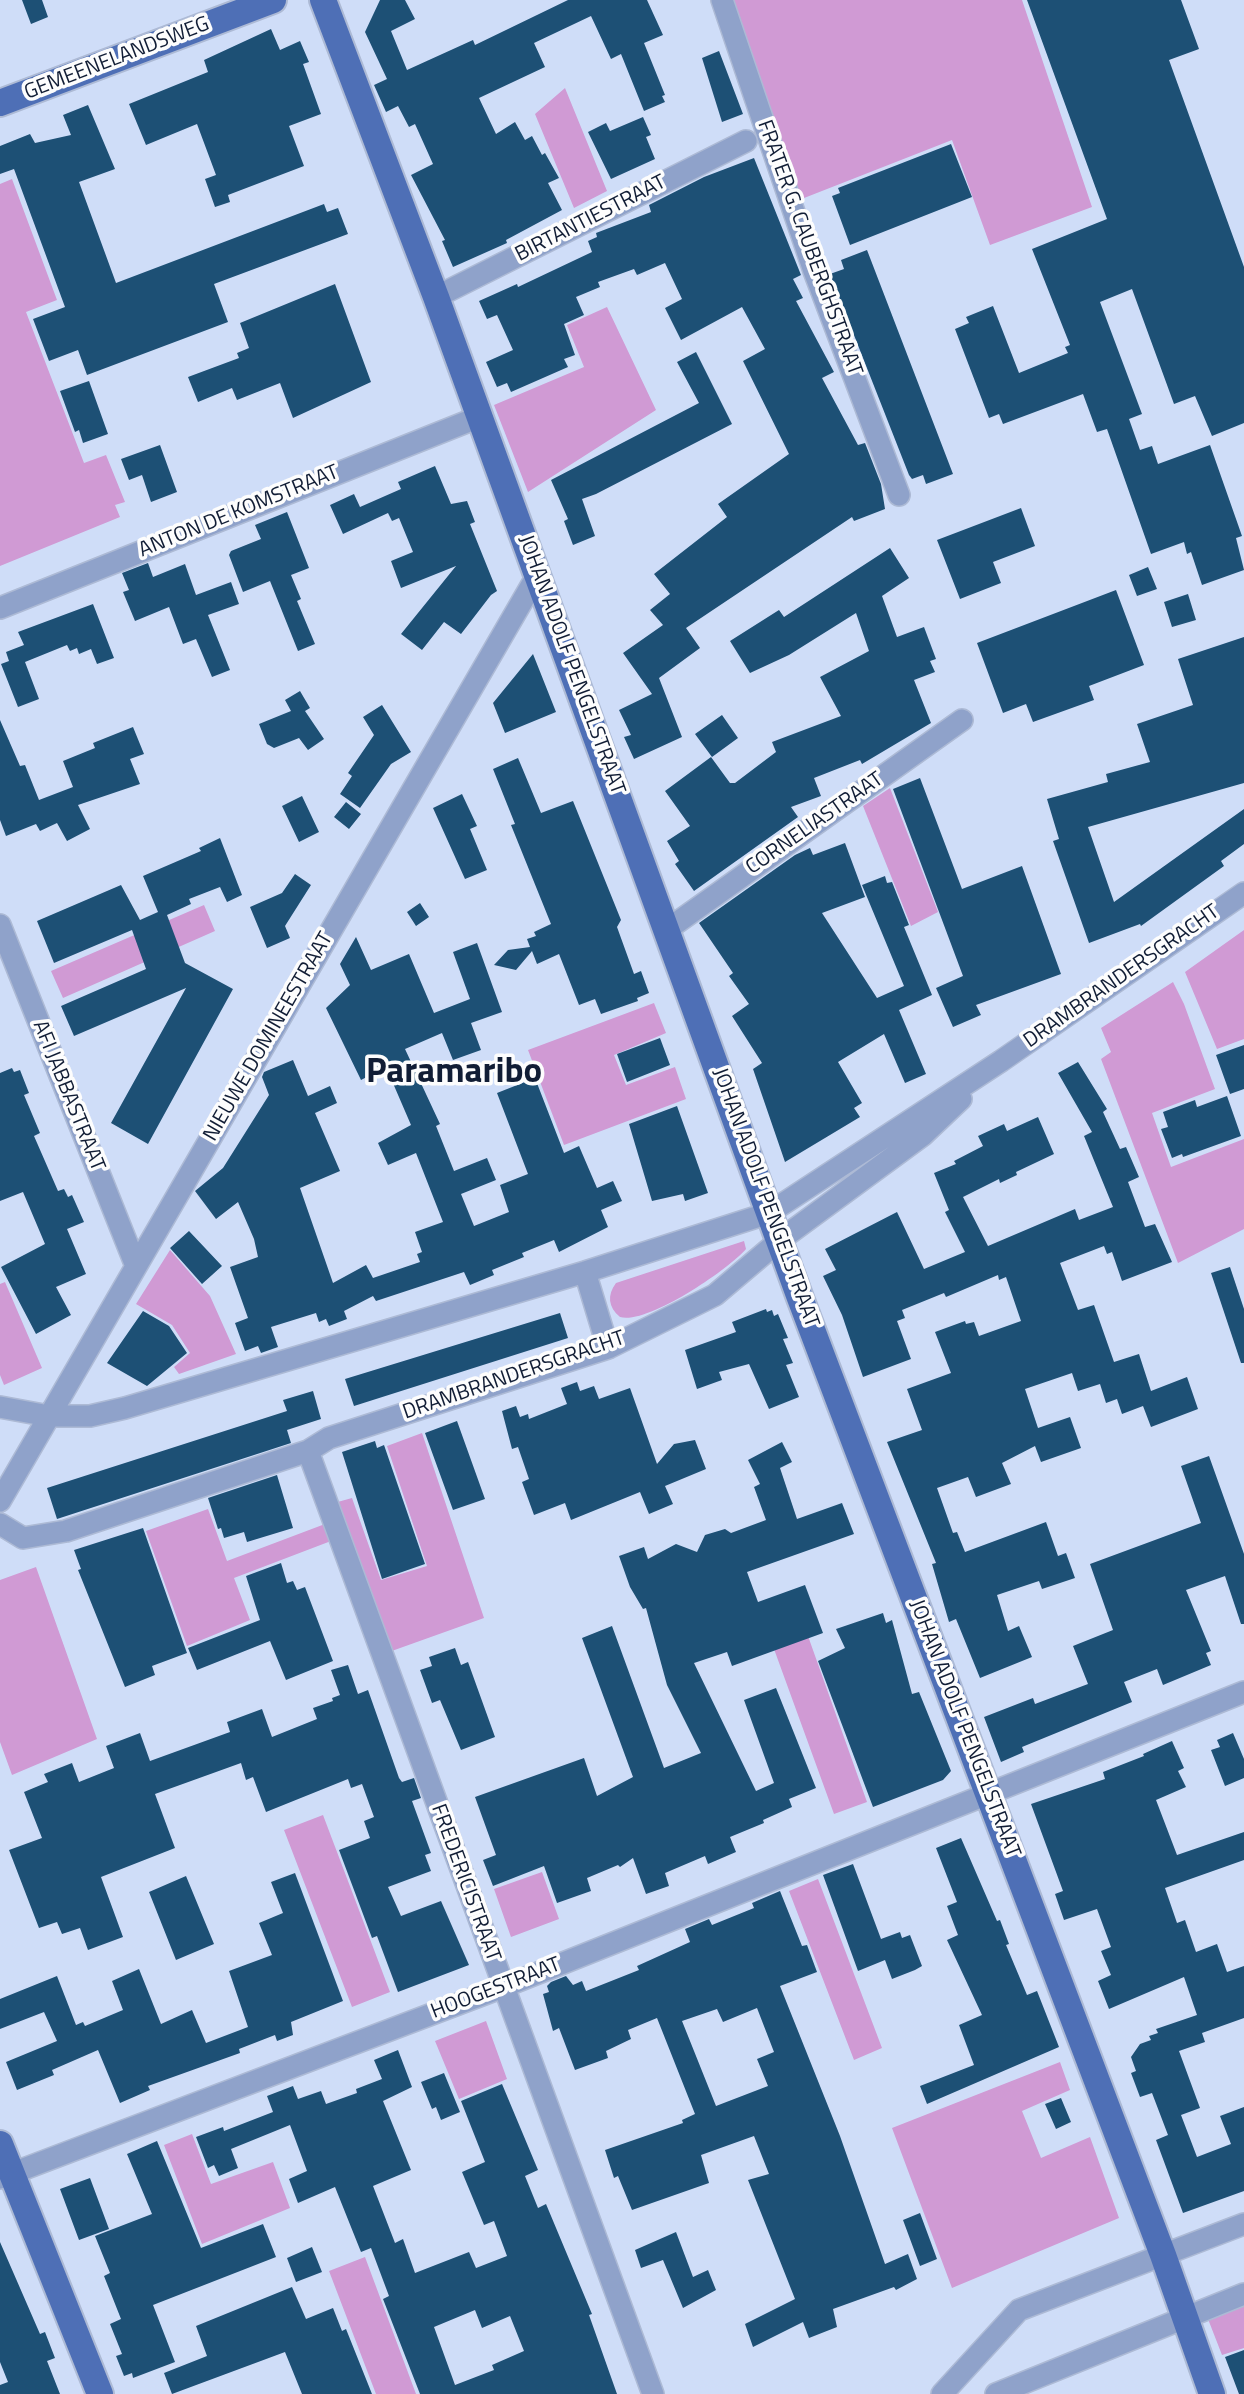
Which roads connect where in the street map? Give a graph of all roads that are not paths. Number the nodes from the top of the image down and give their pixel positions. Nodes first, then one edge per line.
1 (273, 0) edge
2 (323, 0) edge
3 (722, 0) edge
4 (0, 103) edge
5 (746, 141) dead end
6 (436, 297) junction
7 (479, 417) junction
8 (899, 495) dead end
9 (538, 574) junction
10 (0, 607) edge
11 (962, 720) dead end
12 (1244, 893) edge
13 (0, 925) edge
14 (668, 929) junction
15 (1001, 1061) junction
16 (769, 1213) junction
17 (780, 1240) junction
18 (136, 1266) junction
19 (585, 1272) junction
20 (608, 1348) junction
21 (0, 1407) edge
22 (49, 1416) junction
23 (307, 1451) junction
24 (0, 1501) edge
25 (0, 1524) edge
26 (1244, 1692) edge
27 (988, 1791) junction
28 (503, 1987) junction
29 (0, 2144) edge
30 (6, 2175) edge
31 (1244, 2224) edge
32 (1164, 2255) junction
33 (1244, 2294) edge
34 (1184, 2318) junction
35 (100, 2394) edge
36 (653, 2394) edge
37 (942, 2394) edge
38 (996, 2394) edge
39 (1212, 2394) edge

1 - 4 main road, GEMEENELANDSWEG
2 - 6 main road, JOHAN ADOLF PENGELSTRAAT
3 - 8 street, FRATER G. CAUBERGHSTRAAT
5 - 6 street, BIRTANTIESTRAAT
6 - 7 main road, JOHAN ADOLF PENGELSTRAAT
7 - 9 main road, JOHAN ADOLF PENGELSTRAAT
7 - 10 street, ANTON DE KOMSTRAAT
9 - 14 main road, JOHAN ADOLF PENGELSTRAAT
9 - 18 street, NIEUWE DOMINEESTRAAT
11 - 14 street, CORNELIASTRAAT
12 - 15 street, DRAMBRANDERSGRACHT
13 - 18 street, AFI JABBASTRAAT
14 - 16 main road, JOHAN ADOLF PENGELSTRAAT
15 - 16 street, DRAMBRANDERSGRACHT
15 - 17 street, DRAMBRANDERSGRACHT
16 - 17 main road, JOHAN ADOLF PENGELSTRAAT
16 - 19 street, DRAMBRANDERSGRACHT
17 - 20 street, DRAMBRANDERSGRACHT
17 - 27 main road, JOHAN ADOLF PENGELSTRAAT
18 - 22 street, NIEUWE DOMINEESTRAAT
19 - 20 street
19 - 22 street, DRAMBRANDERSGRACHT
20 - 23 street, DRAMBRANDERSGRACHT
21 - 22 street, DRAMBRANDERSGRACHT
22 - 24 street, NIEUWE DOMINEESTRAAT
23 - 25 street, DRAMBRANDERSGRACHT
23 - 28 street, FREDERICISTRAAT
26 - 27 street, HOOGESTRAAT
27 - 28 street, HOOGESTRAAT
27 - 32 main road, JOHAN ADOLF PENGELSTRAAT
28 - 30 street, HOOGESTRAAT
28 - 36 street, FREDERICISTRAAT
29 - 30 main road
30 - 35 main road
31 - 32 street
32 - 34 main road, JOHAN ADOLF PENGELSTRAAT
32 - 37 street
33 - 34 street
34 - 38 street
34 - 39 main road, JOHAN ADOLF PENGELSTRAAT

